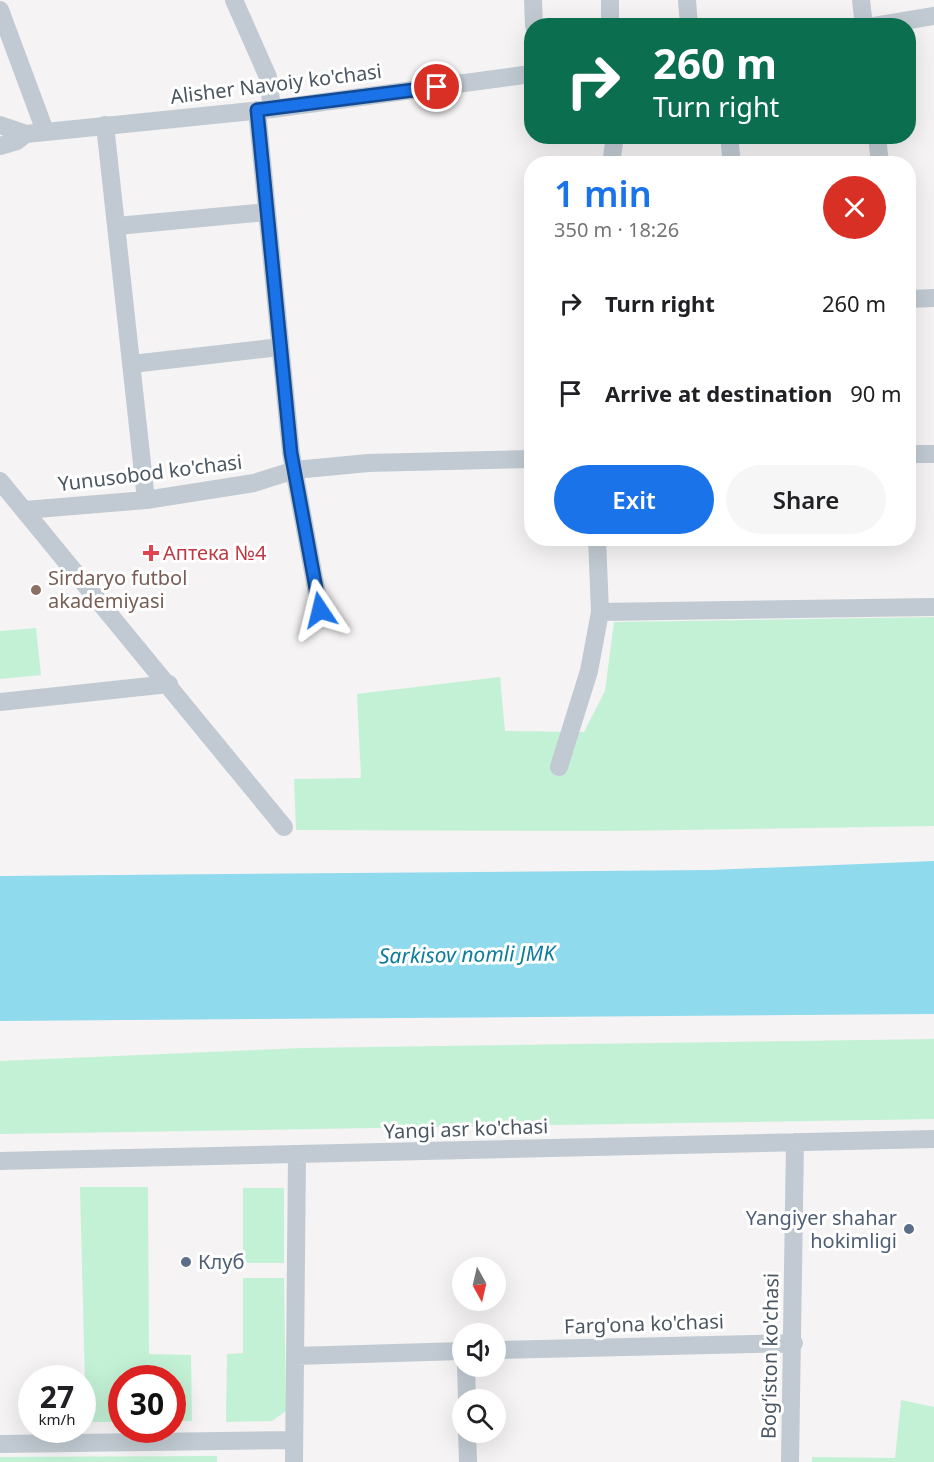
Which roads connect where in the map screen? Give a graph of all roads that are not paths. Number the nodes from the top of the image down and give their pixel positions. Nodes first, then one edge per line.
1 (234, 0) edge
2 (533, 0) edge
3 (610, 0) edge
4 (687, 0) edge
5 (861, 0) edge
6 (0, 10) edge
7 (934, 16) edge
8 (534, 18) edge
9 (610, 18) edge
10 (688, 18) edge
11 (863, 18) edge
12 (916, 19) edge
13 (524, 75) edge
14 (264, 110) junction
15 (0, 125) edge
16 (105, 125) junction
17 (45, 131) junction
18 (26, 134) junction
19 (0, 146) edge
20 (267, 212) junction
21 (117, 226) junction
22 (916, 298) edge
23 (934, 298) edge
24 (280, 347) junction
25 (132, 364) junction
26 (916, 454) edge
27 (934, 454) edge
28 (524, 459) edge
29 (295, 470) junction
30 (0, 481) edge
31 (146, 500) junction
32 (25, 510) junction
33 (597, 546) edge
34 (934, 607) edge
35 (320, 610) dead end
36 (600, 612) junction
37 (169, 684) junction
38 (0, 702) edge
39 (559, 767) dead end
40 (284, 827) dead end
41 (934, 1139) edge
42 (795, 1142) junction
43 (297, 1156) junction
44 (0, 1161) edge
45 (794, 1342) junction
46 (506, 1350) edge
47 (452, 1351) edge
48 (295, 1356) junction
49 (293, 1440) junction
50 (467, 1443) edge
51 (0, 1444) edge
52 (294, 1462) edge
53 (468, 1462) edge
54 (790, 1462) edge

1 - 14 street
2 - 8 street
3 - 9 street
4 - 10 street
5 - 11 street
6 - 17 street
7 - 12 street
13 - 14 street, Alisher Navoiy ko'chasi
14 - 16 street, Alisher Navoiy ko'chasi
14 - 20 street
15 - 18 street, Alisher Navoiy ko'chasi
16 - 17 street, Alisher Navoiy ko'chasi
16 - 21 street
17 - 18 street, Alisher Navoiy ko'chasi
18 - 19 street, Alisher Navoiy ko'chasi
20 - 21 street
20 - 24 street
21 - 25 street
22 - 23 street
24 - 25 street
24 - 29 street
25 - 31 street
26 - 27 street
28 - 29 street, Yunusobod ko'chasi
29 - 31 street, Yunusobod ko'chasi
29 - 35 street
30 - 32 street
31 - 32 street, Yunusobod ko'chasi
32 - 37 street
33 - 36 street
34 - 36 street
36 - 39 street
37 - 38 street
37 - 40 street
41 - 42 street, Yangi asr ko'chasi
42 - 43 street, Yangi asr ko'chasi
42 - 45 street, Bog‘iston ko'chasi
43 - 44 street, Yangi asr ko'chasi
43 - 48 street
45 - 46 street, Farg'ona ko'chasi
45 - 54 street, Bog‘iston ko'chasi
47 - 48 street
48 - 49 street
49 - 51 street
49 - 52 street
50 - 53 street

